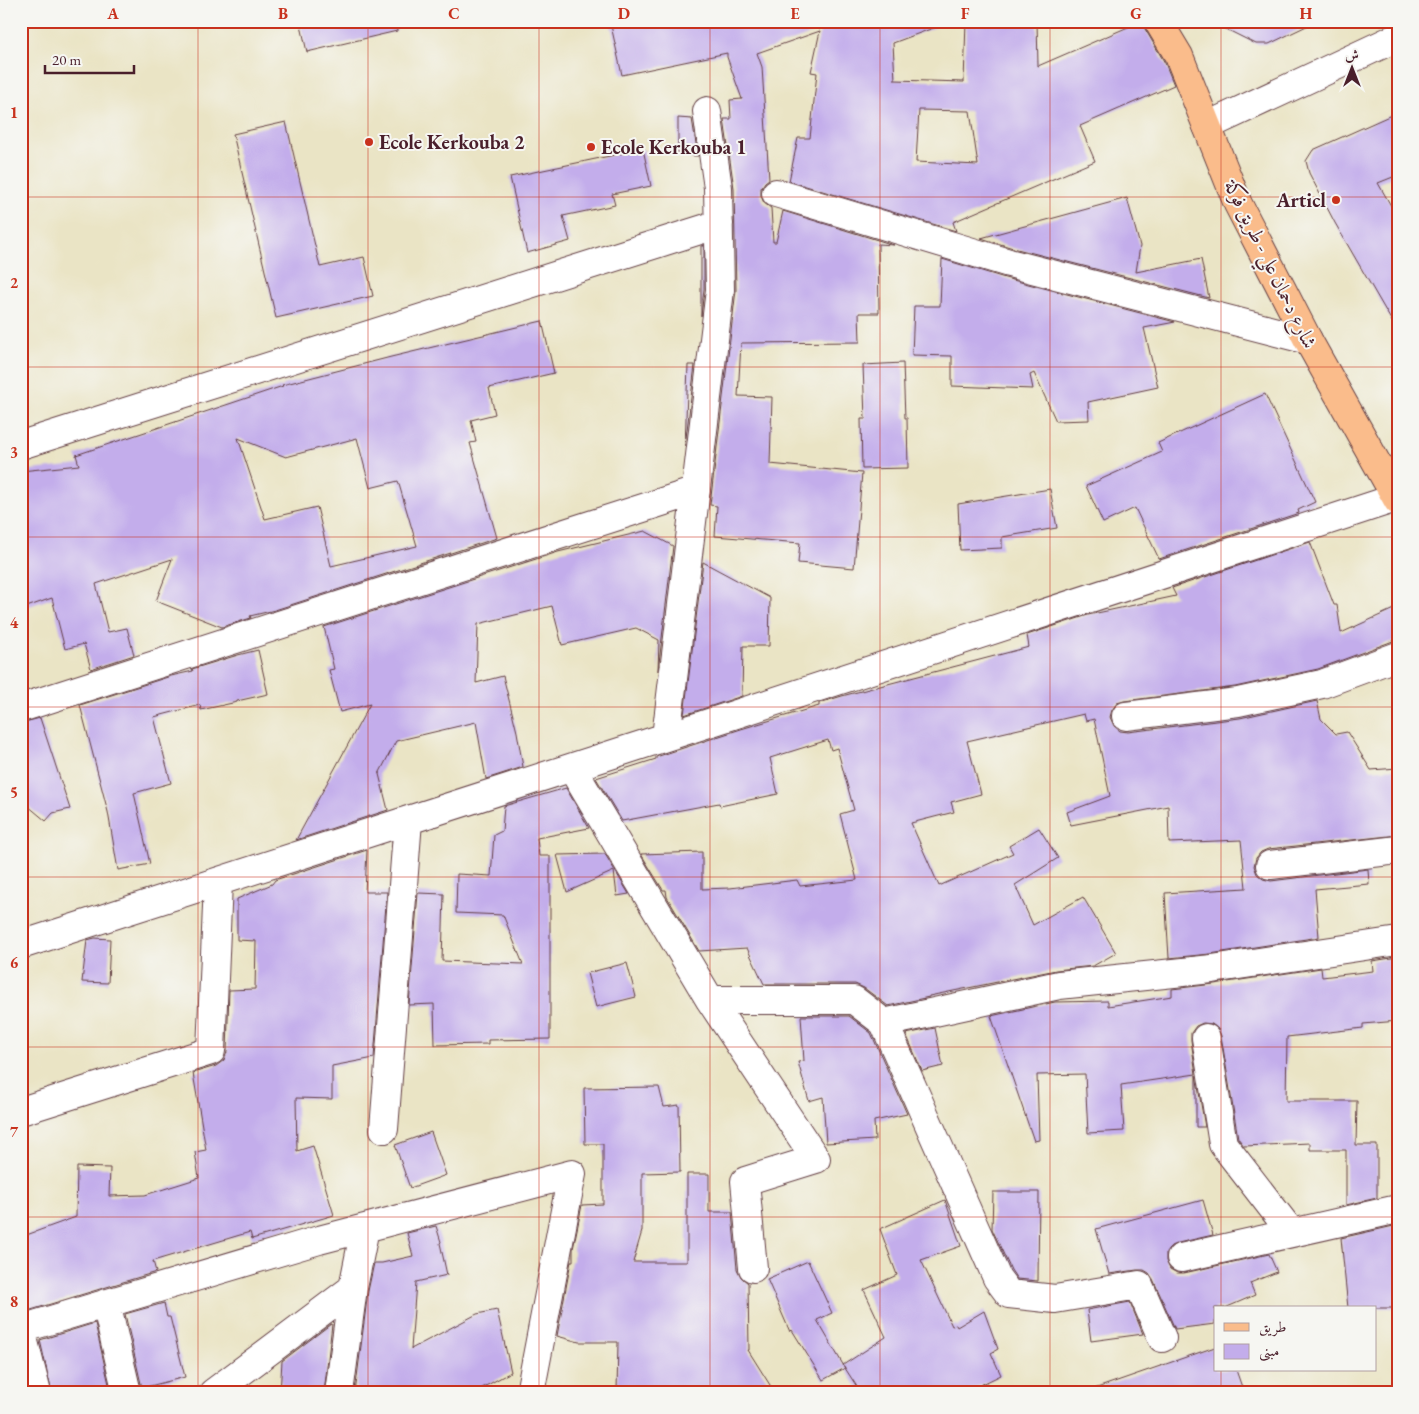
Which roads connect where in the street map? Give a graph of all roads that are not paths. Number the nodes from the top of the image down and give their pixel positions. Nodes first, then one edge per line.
1 (1158, 21) edge
2 (1398, 37) edge
3 (707, 111) dead end
4 (1207, 126) junction
5 (776, 193) dead end
6 (719, 224) junction
7 (1308, 340) junction
8 (21, 445) edge
9 (696, 491) junction
10 (1397, 500) edge
11 (1398, 656) edge
12 (21, 708) edge
13 (1126, 716) dead end
14 (666, 738) junction
15 (572, 768) junction
16 (408, 821) junction
17 (1398, 850) edge
18 (1270, 865) dead end
19 (218, 882) junction
20 (1398, 941) edge
21 (21, 945) edge
22 (710, 1000) junction
23 (884, 1023) junction
24 (1206, 1038) dead end
25 (21, 1111) edge
26 (384, 1129) dead end
27 (1398, 1209) edge
28 (365, 1228) junction
29 (1291, 1232) junction
30 (1181, 1258) dead end
31 (753, 1268) dead end
32 (353, 1288) junction
33 (106, 1303) junction
34 (21, 1330) edge
35 (1162, 1338) dead end
36 (38, 1393) edge
37 (127, 1393) edge
38 (213, 1393) edge
39 (339, 1393) edge
40 (530, 1393) edge

1 - 4 main road, شارع دحمان علي - طريق فوكة
2 - 4 street
3 - 6 street
4 - 7 main road, شارع دحمان علي - طريق فوكة
5 - 7 street
6 - 8 street
6 - 9 street
7 - 10 main road, شارع دحمان علي - طريق فوكة
9 - 12 street
9 - 14 street
10 - 14 street
11 - 13 street
14 - 15 street
15 - 16 street
15 - 22 street
16 - 19 street
16 - 26 street
17 - 18 street
19 - 21 street
19 - 25 street
20 - 23 street
22 - 23 street
22 - 31 street
23 - 35 street
24 - 29 street
27 - 29 street
28 - 32 street
28 - 33 street
28 - 40 street
29 - 30 street
32 - 38 street
32 - 39 street
33 - 34 street
33 - 37 street
34 - 36 street

